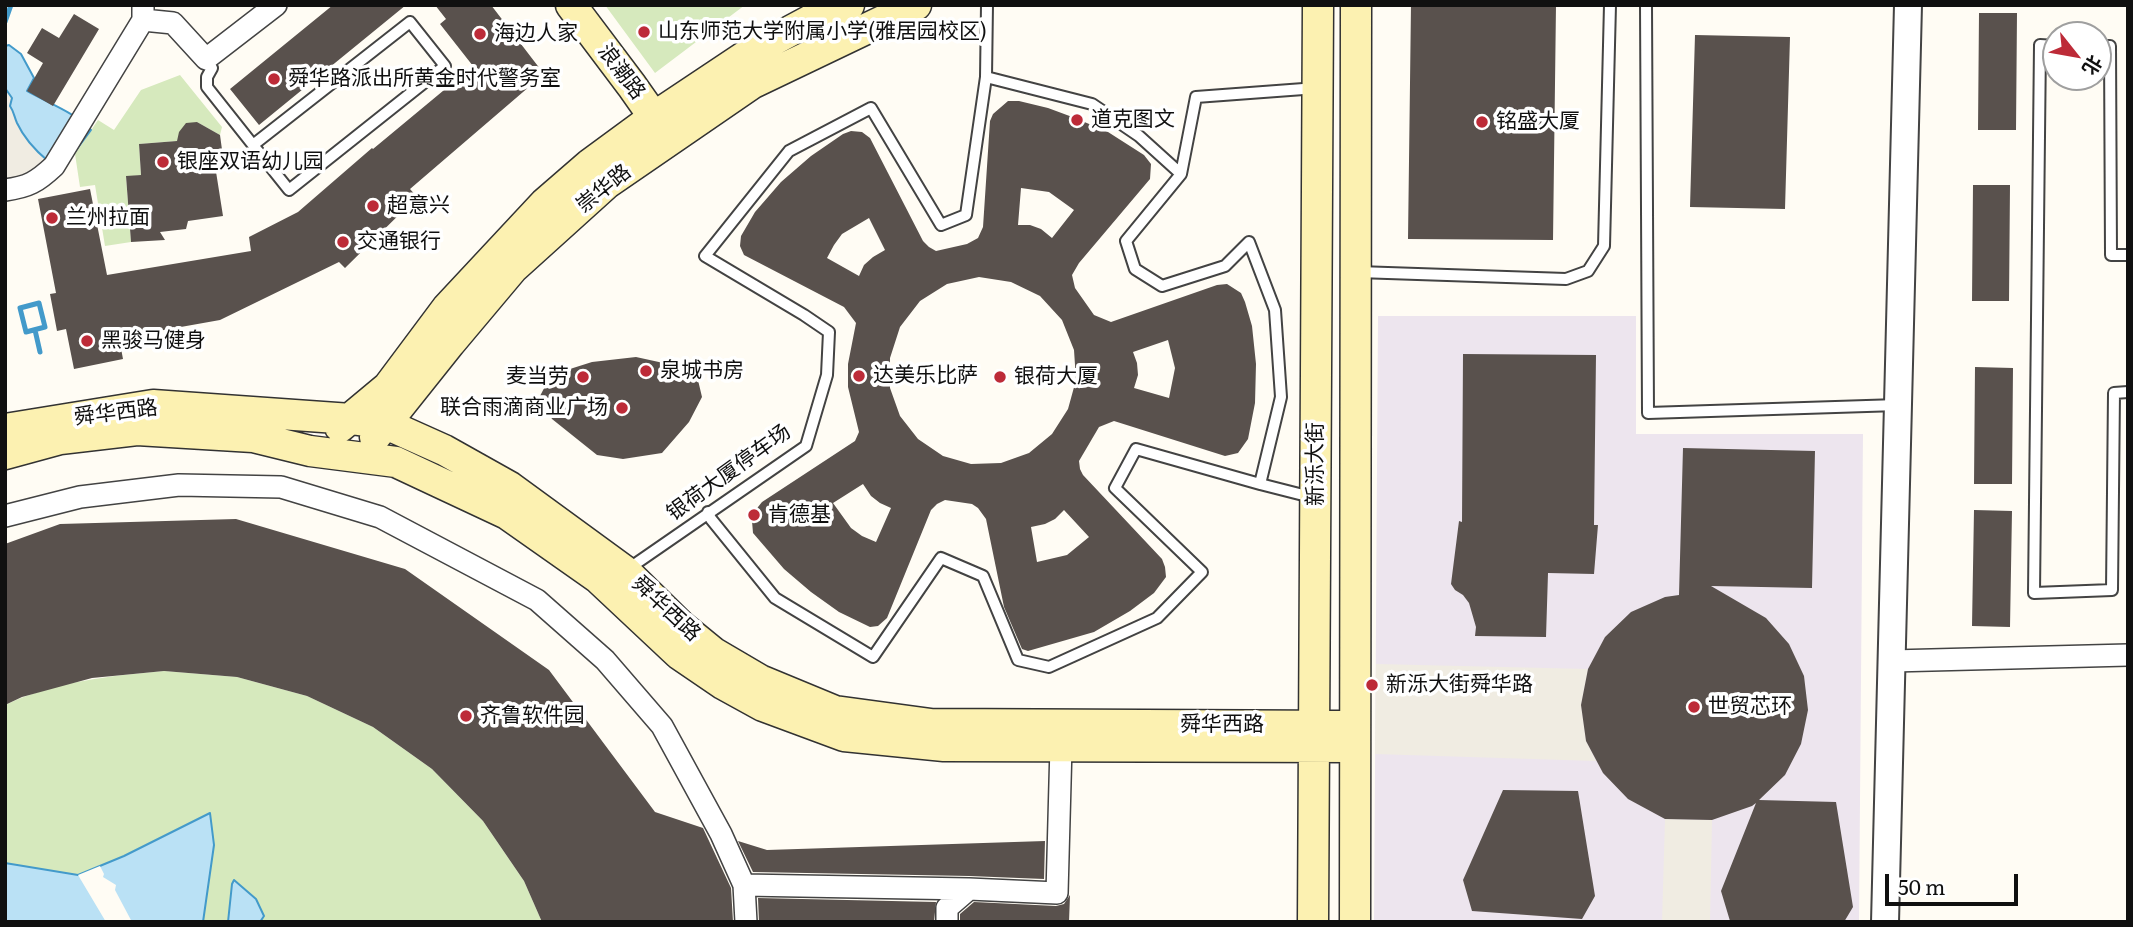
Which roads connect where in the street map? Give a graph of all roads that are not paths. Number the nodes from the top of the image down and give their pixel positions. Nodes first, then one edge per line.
1 (276, 5) edge
2 (294, 5) edge
3 (571, 5) edge
4 (849, 5) edge
5 (916, 5) edge
6 (987, 5) edge
7 (1318, 5) edge
8 (1356, 5) edge
9 (1611, 5) edge
10 (1646, 5) edge
11 (1908, 5) edge
12 (143, 12) edge
13 (2042, 45) edge
14 (212, 68) joint
15 (986, 77) junction
16 (1318, 88) junction
17 (2109, 91) edge
18 (661, 128) junction
19 (253, 145) junction
20 (1181, 174) junction
21 (5, 190) edge
22 (2128, 255) edge
23 (1356, 272) junction
24 (2128, 392) edge
25 (1898, 405) junction
26 (351, 419) junction
27 (386, 424) junction
28 (5, 429) edge
29 (310, 451) junction
30 (5, 454) edge
31 (359, 456) junction
32 (1259, 484) junction
33 (1316, 498) junction
34 (708, 512) junction
35 (5, 516) edge
36 (625, 571) junction
37 (2128, 655) edge
38 (1892, 661) junction
39 (1316, 737) junction
40 (1355, 737) junction
41 (1061, 747) junction
42 (744, 884) junction
43 (969, 889) junction
44 (746, 922) edge
45 (947, 922) edge
46 (1313, 922) edge
47 (1355, 922) edge
48 (1885, 922) edge

1 - 12 street
2 - 14 street
3 - 18 main road, 浪潮路
4 - 18 main road, 崇华路
5 - 18 main road, 崇华路
6 - 15 lane, 银荷大厦停车场
7 - 16 main road, 新泺大街
8 - 23 main road, 新泺大街
9 - 23 lane
10 - 25 lane
11 - 25 street
12 - 21 street
13 - 24 lane
14 - 19 lane
15 - 20 lane
15 - 34 lane, 银荷大厦停车场
16 - 20 lane
16 - 33 main road, 新泺大街
17 - 22 lane
18 - 26 main road, 崇华路
18 - 27 main road, 崇华路
19 - 19 lane
20 - 32 lane
23 - 40 main road, 新泺大街
25 - 38 street
26 - 27 main road, 舜华西路
26 - 28 main road, 舜华西路
26 - 29 main road, 崇华路
27 - 31 main road, 崇华路
27 - 36 main road, 舜华西路
29 - 30 main road, 舜华西路
29 - 31 main road, 舜华西路
31 - 41 main road, 舜华西路
32 - 33 lane
32 - 34 lane
33 - 39 main road, 新泺大街
34 - 36 lane, 银荷大厦停车场
35 - 42 street
36 - 39 main road, 舜华西路
37 - 38 street
38 - 48 street
39 - 40 main road, 舜华西路
39 - 41 main road, 舜华西路
39 - 46 main road, 新泺大街
40 - 47 main road, 新泺大街
41 - 43 street
42 - 43 street
42 - 44 street
43 - 45 street

